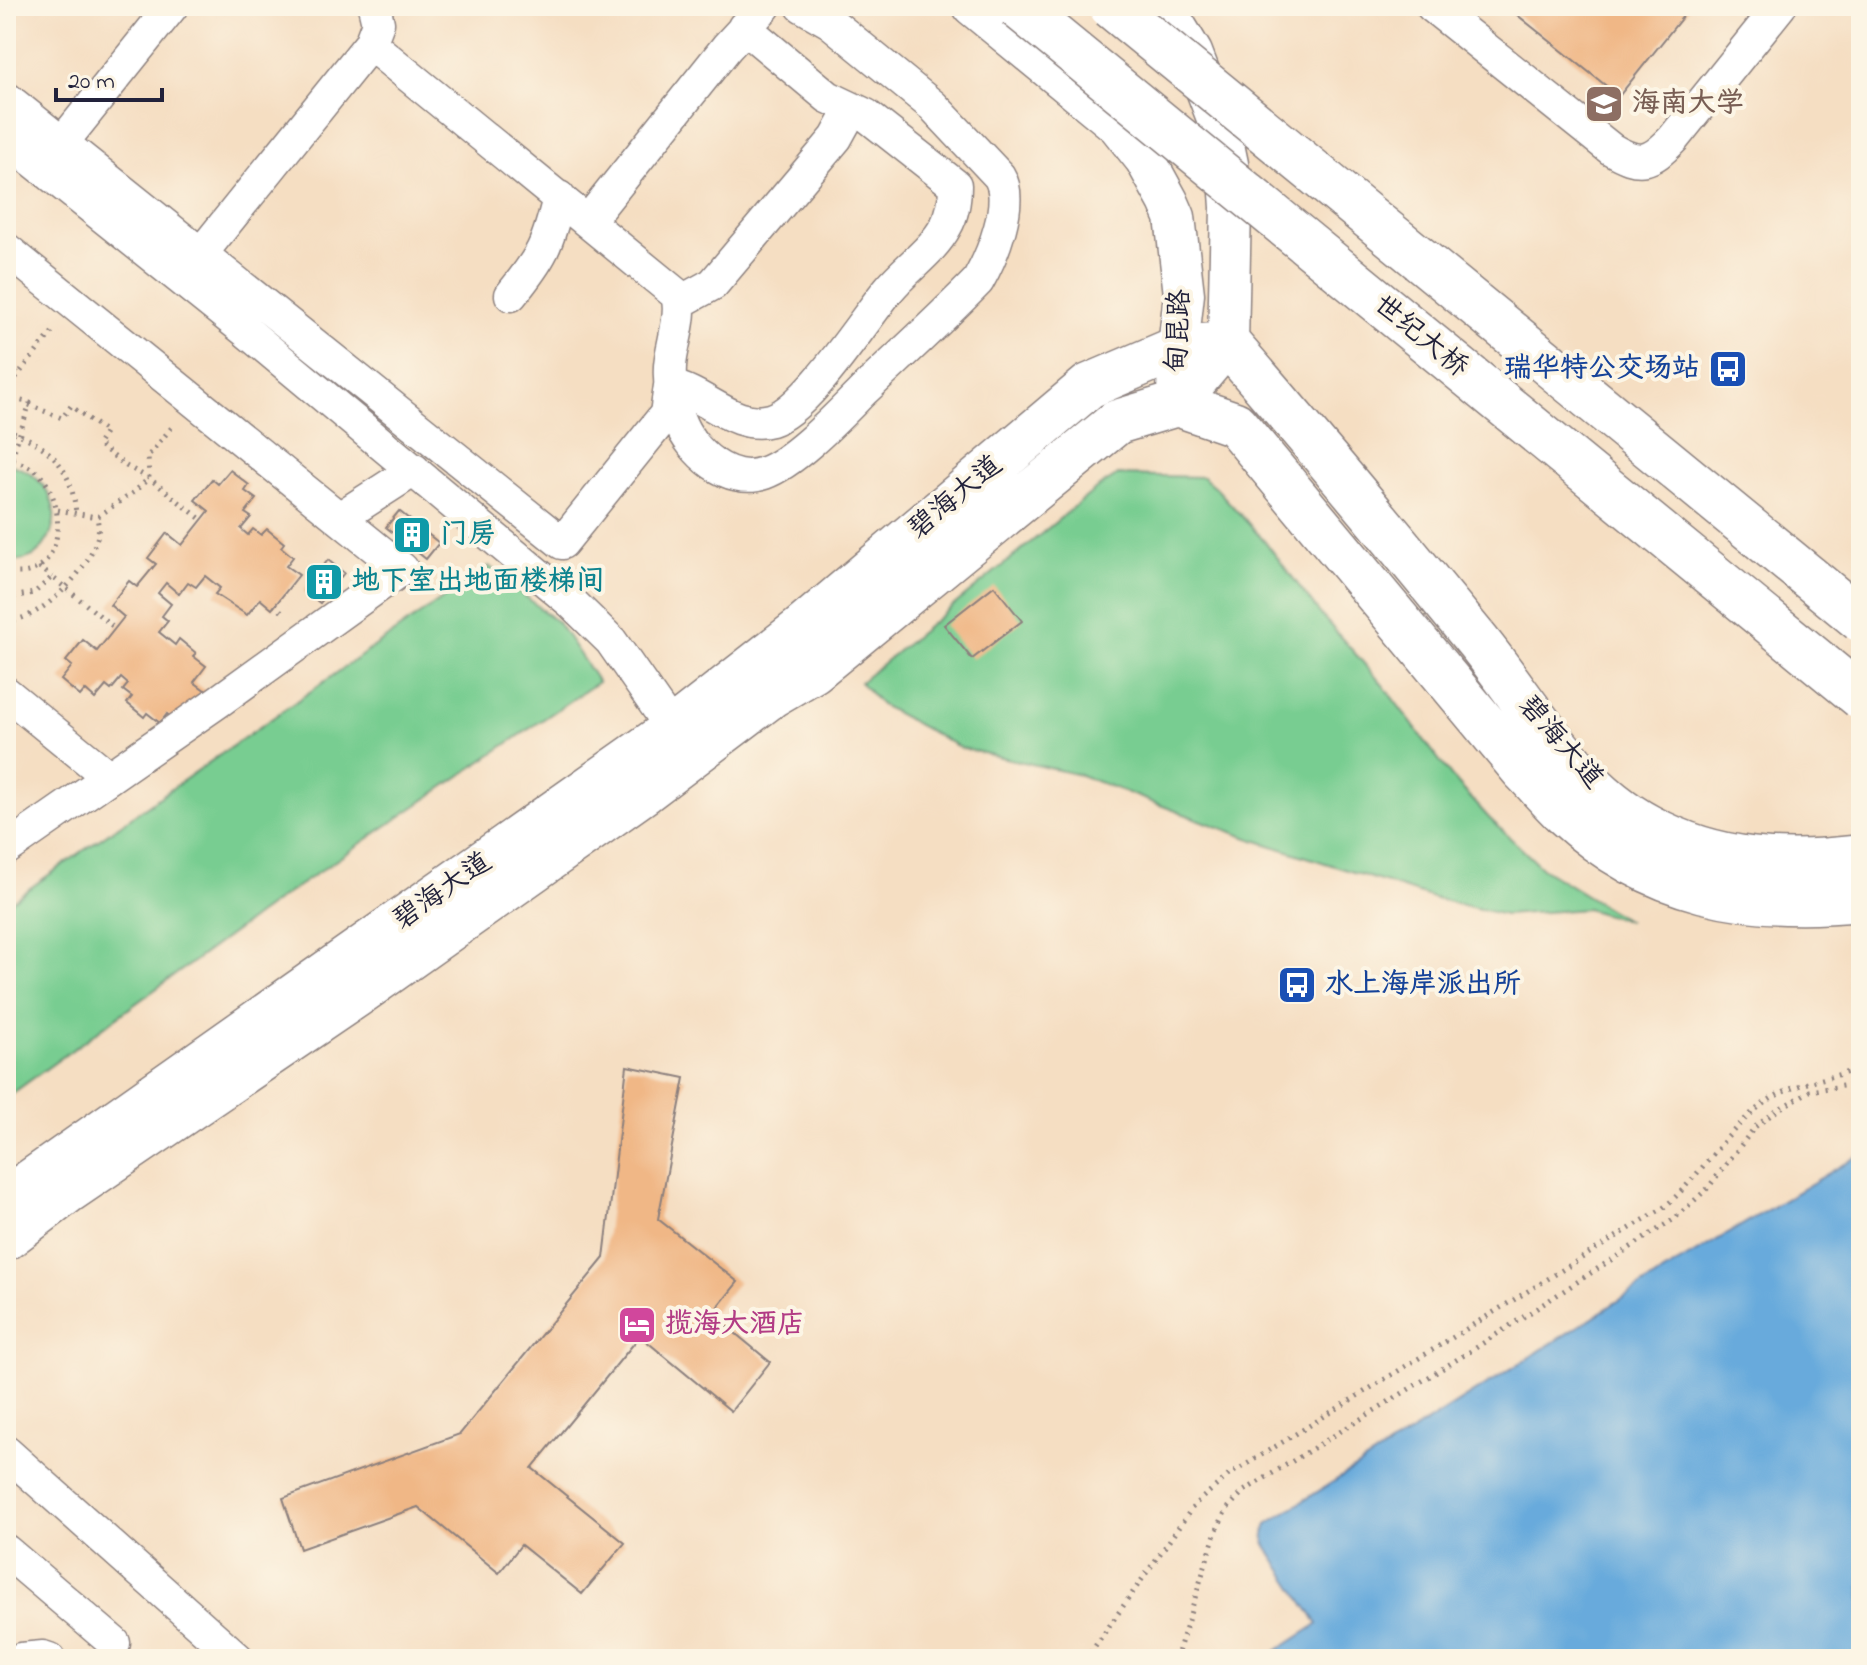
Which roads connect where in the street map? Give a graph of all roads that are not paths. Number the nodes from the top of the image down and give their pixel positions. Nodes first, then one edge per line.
1 (172, 6) edge
2 (374, 6) edge
3 (802, 6) edge
4 (973, 6) edge
5 (1017, 6) edge
6 (1111, 6) edge
7 (1158, 6) edge
8 (1432, 6) edge
9 (1780, 6) edge
10 (754, 17) edge
11 (370, 44) junction
12 (6, 98) edge
13 (852, 109) junction
14 (6, 139) edge
15 (62, 143) junction
16 (559, 197) junction
17 (588, 221) junction
18 (6, 249) edge
19 (200, 255) junction
20 (511, 295) dead end
21 (680, 302) junction
22 (1228, 344) junction
23 (1178, 348) junction
24 (670, 386) junction
25 (1177, 404) junction
26 (414, 470) junction
27 (341, 517) junction
28 (1861, 620) edge
29 (6, 693) edge
30 (1861, 697) edge
31 (682, 743) junction
32 (109, 777) junction
33 (6, 849) edge
34 (1861, 857) edge
35 (1861, 899) edge
36 (6, 1199) edge
37 (6, 1238) edge
38 (6, 1452) edge
39 (6, 1551) edge
40 (114, 1643) dead end
41 (21, 1659) edge
42 (49, 1659) edge
43 (238, 1659) edge

1 - 15 street
2 - 11 street
3 - 24 street
4 - 23 street, 甸昆路
5 - 30 main road, 世纪大桥, bridge
6 - 28 main road, bridge
7 - 22 street, 甸昆路
8 - 9 street
10 - 13 street
10 - 17 street
11 - 16 street
11 - 19 street
12 - 15 street
13 - 21 street
13 - 24 street
14 - 26 street
15 - 19 street
16 - 17 street
16 - 20 street
17 - 21 street
18 - 27 street
19 - 24 street
21 - 24 street
22 - 23 main road, 碧海大道
22 - 25 street, 甸昆路
22 - 34 main road, 碧海大道
23 - 25 street, 甸昆路
23 - 31 main road, 碧海大道
25 - 31 main road, 碧海大道
25 - 35 main road, 碧海大道
26 - 27 street
26 - 31 street
27 - 32 street
29 - 32 street
31 - 36 main road, 碧海大道
31 - 37 main road, 碧海大道
32 - 33 street
38 - 43 street
39 - 40 street
41 - 42 street

